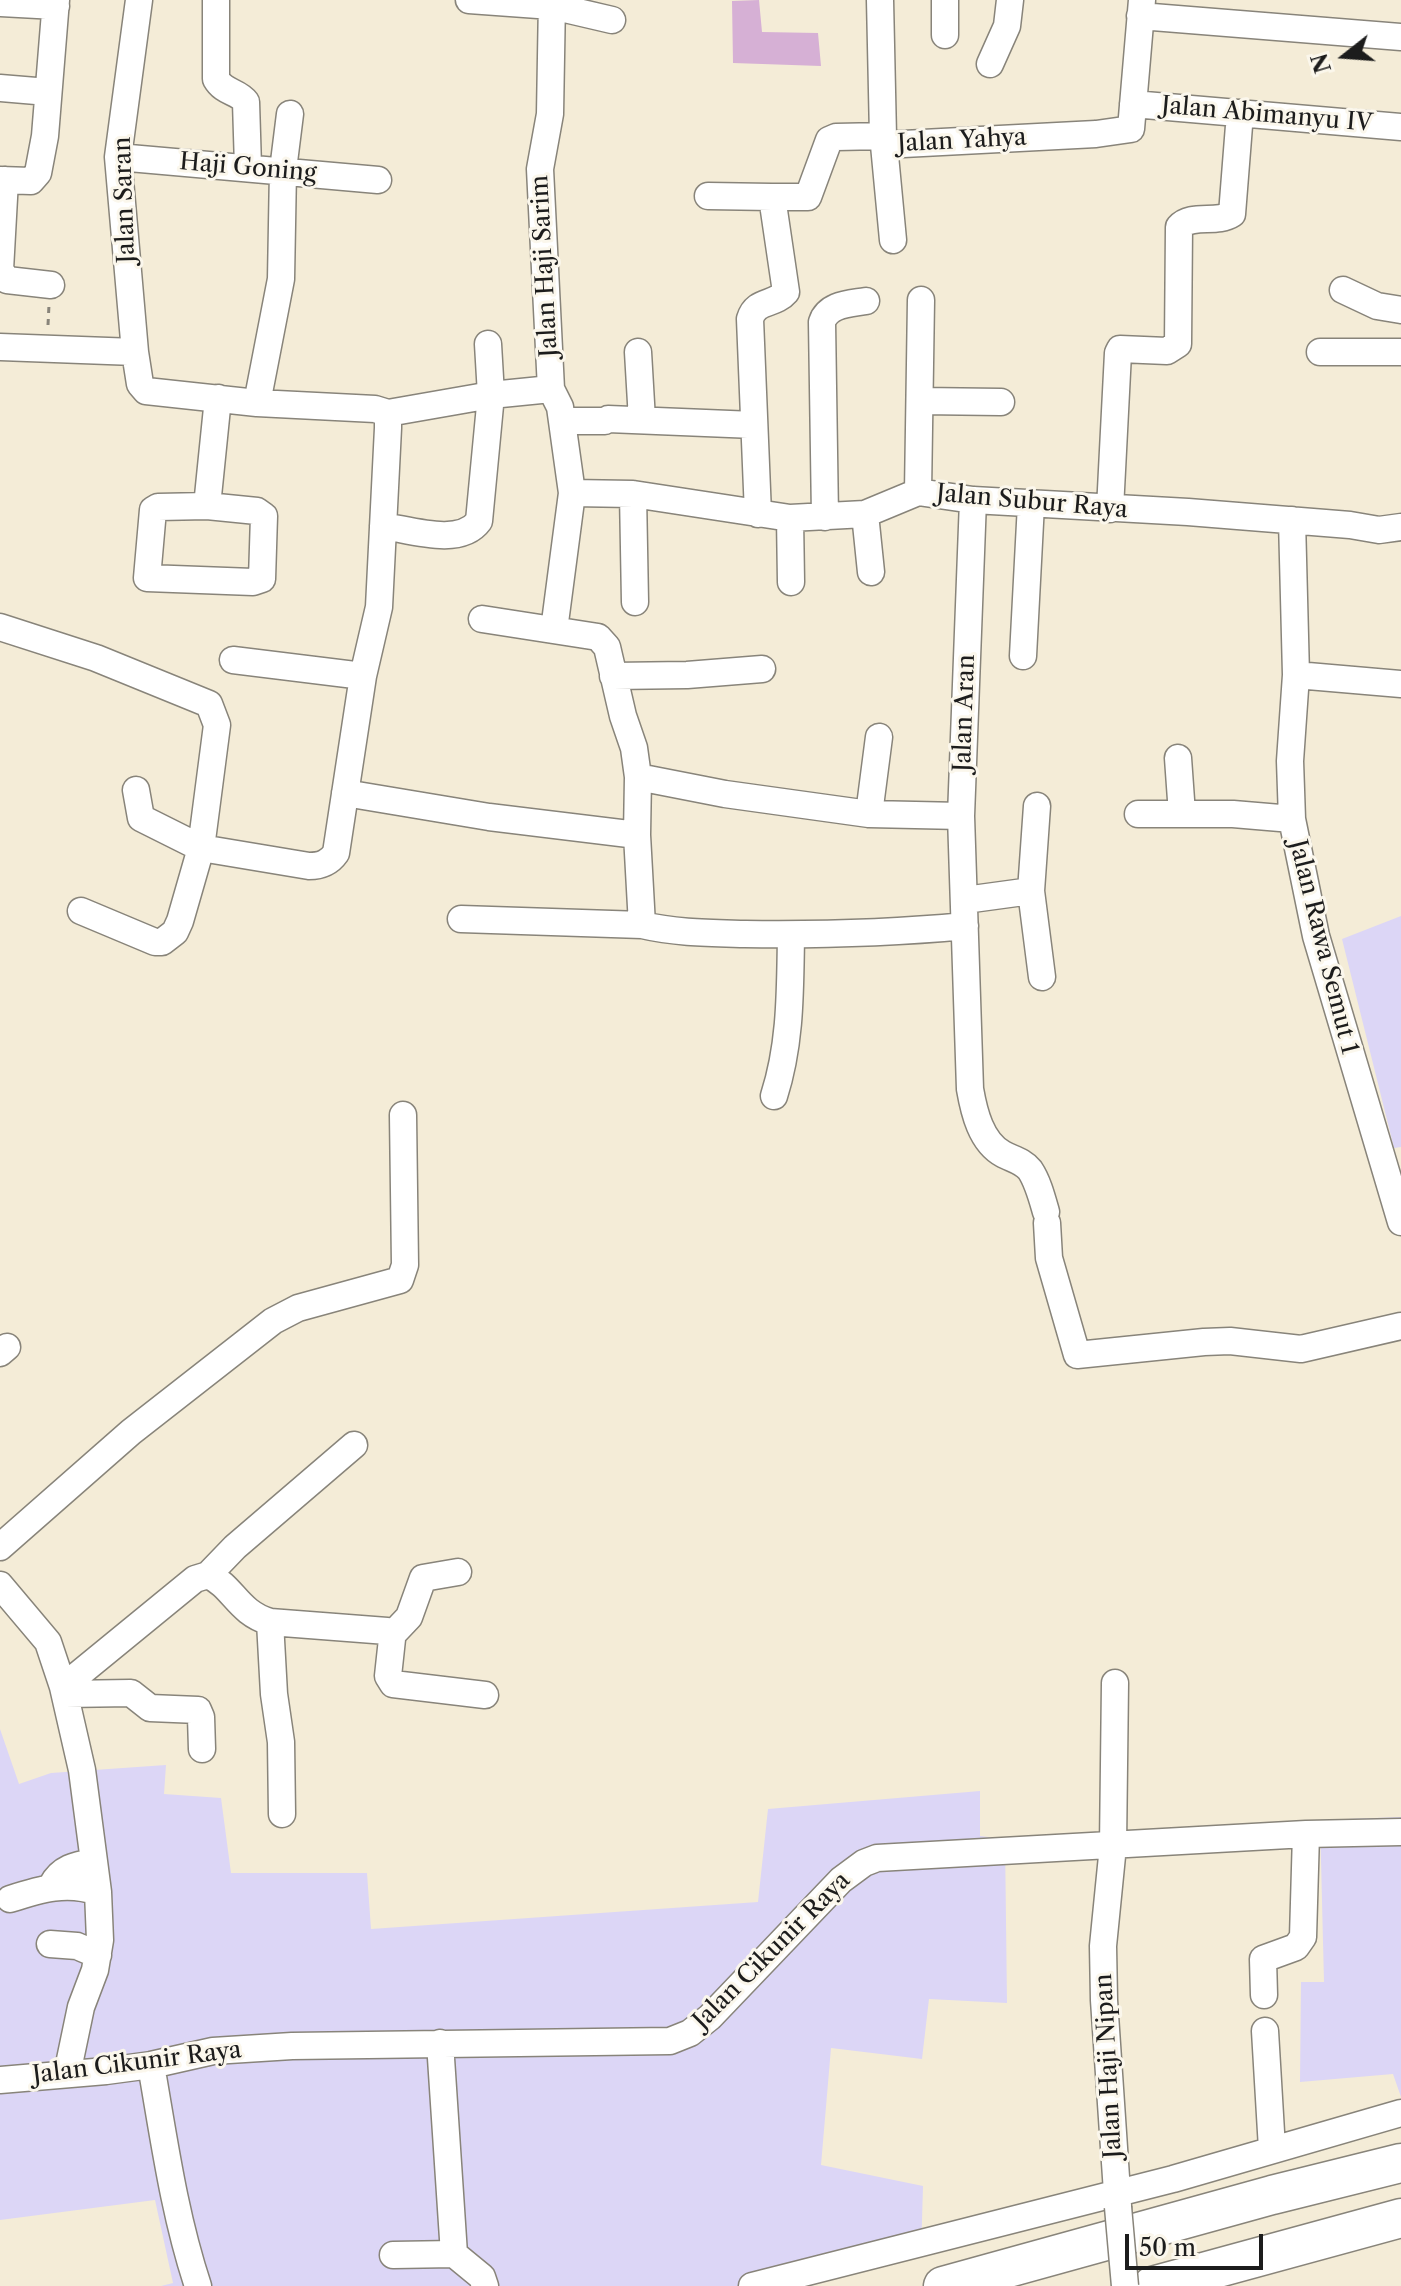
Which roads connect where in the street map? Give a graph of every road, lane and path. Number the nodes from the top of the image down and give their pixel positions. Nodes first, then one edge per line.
1 (139, 0) edge
2 (216, 0) edge
3 (469, 0) edge
4 (880, 0) edge
5 (945, 0) edge
6 (1010, 0) edge
7 (0, 3) edge
8 (552, 3) edge
9 (54, 4) edge
10 (1141, 8) edge
11 (612, 20) dead end
12 (945, 35) dead end
13 (1401, 37) edge
14 (990, 64) dead end
15 (0, 88) edge
16 (48, 92) junction
17 (1133, 104) junction
18 (1240, 113) junction
19 (290, 114) dead end
20 (1401, 127) edge
21 (883, 141) junction
22 (118, 157) junction
23 (248, 167) junction
24 (283, 170) junction
25 (11, 180) edge
26 (378, 180) dead end
27 (708, 196) dead end
28 (772, 197) junction
29 (893, 240) dead end
30 (51, 285) joint
31 (1343, 290) dead end
32 (921, 300) dead end
33 (866, 301) dead end
34 (1401, 310) edge
35 (488, 344) dead end
36 (0, 347) edge
37 (46, 348) junction
38 (135, 352) junction
39 (638, 352) dead end
40 (1320, 352) dead end
41 (1401, 352) edge
42 (551, 389) junction
43 (491, 395) junction
44 (218, 398) junction
45 (921, 401) junction
46 (1001, 402) dead end
47 (257, 403) junction
48 (388, 413) junction
49 (642, 420) junction
50 (562, 421) junction
51 (754, 425) junction
52 (918, 492) junction
53 (572, 493) junction
54 (633, 494) junction
55 (973, 500) junction
56 (1031, 504) junction
57 (207, 506) junction
58 (1110, 509) junction
59 (758, 514) junction
60 (865, 514) junction
61 (825, 517) junction
62 (790, 518) junction
63 (1292, 520) junction
64 (383, 526) junction
65 (1401, 527) edge
66 (871, 572) dead end
67 (791, 582) dead end
68 (635, 602) dead end
69 (482, 619) dead end
70 (0, 627) edge
71 (554, 630) junction
72 (1023, 656) dead end
73 (233, 660) dead end
74 (762, 669) dead end
75 (1296, 675) junction
76 (363, 676) junction
77 (613, 676) junction
78 (1401, 684) edge
79 (879, 737) dead end
80 (1178, 758) dead end
81 (638, 777) junction
82 (136, 790) dead end
83 (345, 793) junction
84 (1037, 806) dead end
85 (869, 814) junction
86 (1138, 814) dead end
87 (1182, 814) junction
88 (961, 816) junction
89 (1292, 819) junction
90 (637, 835) junction
91 (201, 848) junction
92 (1031, 891) junction
93 (81, 911) dead end
94 (965, 913) junction
95 (461, 919) dead end
96 (642, 925) junction
97 (791, 936) junction
98 (1042, 977) dead end
99 (774, 1096) dead end
100 (403, 1115) dead end
101 (1401, 1222) edge
102 (1401, 1326) edge
103 (354, 1445) dead end
104 (0, 1547) edge
105 (458, 1572) dead end
106 (208, 1575) junction
107 (0, 1585) edge
108 (270, 1622) junction
109 (391, 1636) junction
110 (1115, 1683) dead end
111 (64, 1690) junction
112 (485, 1695) dead end
113 (202, 1749) dead end
114 (282, 1814) dead end
115 (1401, 1832) edge
116 (1306, 1834) junction
117 (1113, 1846) junction
118 (94, 1862) junction
119 (52, 1885) junction
120 (98, 1892) junction
121 (10, 1899) dead end
122 (50, 1944) dead end
123 (98, 1955) junction
124 (1264, 1995) dead end
125 (1265, 2031) dead end
126 (440, 2043) junction
127 (151, 2065) junction
128 (67, 2074) junction
129 (0, 2080) edge
130 (1401, 2113) edge
131 (1272, 2149) junction
132 (1401, 2163) edge
133 (1117, 2200) junction
134 (1401, 2218) edge
135 (454, 2254) junction
136 (393, 2255) dead end
137 (198, 2286) edge
138 (485, 2286) edge
139 (752, 2286) edge
140 (943, 2286) edge
141 (1125, 2286) edge
142 (1152, 2286) edge

1 - 22 street, Jalan Saran
2 - 23 street
3 - 8 street
4 - 21 street
5 - 12 street
6 - 14 street
7 - 9 street
8 - 11 street
8 - 42 street, Jalan Haji Sarim
9 - 16 street
10 - 13 street
10 - 17 street
15 - 16 street
16 - 25 street
17 - 18 street, Jalan Abimanyu IV
17 - 21 street, Jalan Yahya
18 - 20 street, Jalan Abimanyu IV
18 - 58 street
19 - 24 street
21 - 28 street, Jalan Yahya
21 - 29 street
22 - 23 street, Haji Goning
22 - 38 street, Jalan Saran
23 - 24 street, Haji Goning
24 - 26 street, Haji Goning
24 - 47 street
25 - 30 street
27 - 28 street
28 - 51 street
30 - 37 path
31 - 34 street
32 - 45 street
33 - 61 street
35 - 43 street
36 - 37 street
37 - 38 street
38 - 44 street, Jalan Saran
39 - 49 street
40 - 41 street
42 - 43 street
42 - 50 street, Jalan Haji Sarim
43 - 48 street
43 - 64 street
44 - 47 street
44 - 57 street
45 - 46 street
45 - 52 street
47 - 48 street
48 - 64 street
49 - 50 street
49 - 51 street
50 - 53 street, Jalan Haji Sarim
51 - 59 street
52 - 55 street, Jalan Subur Raya
52 - 60 street, Jalan Subur Raya
53 - 54 street, Jalan Subur Raya
53 - 71 street, Jalan Haji Sarim
54 - 59 street, Jalan Subur Raya
54 - 68 street
55 - 56 street, Jalan Subur Raya
55 - 88 street, Jalan Aran
56 - 58 street, Jalan Subur Raya
56 - 72 street
57 - 57 street
58 - 63 street, Jalan Subur Raya
59 - 62 street, Jalan Subur Raya
60 - 61 street, Jalan Subur Raya
60 - 66 street
61 - 62 street, Jalan Subur Raya
62 - 67 street
63 - 65 street, Jalan Subur Raya
63 - 75 street, Jalan Rawa Semut 1
64 - 76 street
69 - 71 street
70 - 91 street
71 - 77 street
73 - 76 street
74 - 77 street
75 - 78 street
75 - 89 street, Jalan Rawa Semut 1
76 - 83 street
77 - 81 street
79 - 85 street
80 - 87 street
81 - 85 street
81 - 90 street
82 - 91 street
83 - 90 street
83 - 91 street
84 - 92 street
85 - 88 street
86 - 87 street
87 - 89 street
88 - 94 street, Jalan Aran
89 - 101 street, Jalan Rawa Semut 1
90 - 96 street
91 - 93 street
92 - 94 street
92 - 98 street
94 - 97 street
94 - 102 street, Jalan Aran
95 - 96 street
96 - 97 street
97 - 99 street
100 - 104 street
103 - 106 street
105 - 109 street
106 - 108 street
106 - 111 street
107 - 111 street
108 - 109 street
108 - 114 street
109 - 112 street
110 - 117 street, Jalan Haji Nipan
111 - 113 street
111 - 118 street
115 - 116 street, Jalan Cikunir Raya
116 - 117 street, Jalan Cikunir Raya
116 - 124 street
117 - 126 street, Jalan Cikunir Raya
117 - 133 street, Jalan Haji Nipan
118 - 119 street
118 - 120 street
119 - 120 street
119 - 121 street
120 - 123 street
122 - 123 street
123 - 128 street
125 - 131 street
126 - 127 street, Jalan Cikunir Raya
126 - 135 street
127 - 128 street, Jalan Cikunir Raya
127 - 137 street
128 - 129 street, Jalan Cikunir Raya
130 - 131 street
131 - 133 street
132 - 140 highway
133 - 139 street
133 - 141 street, Jalan Haji Nipan, bridge
134 - 142 highway
135 - 136 street
135 - 138 street

